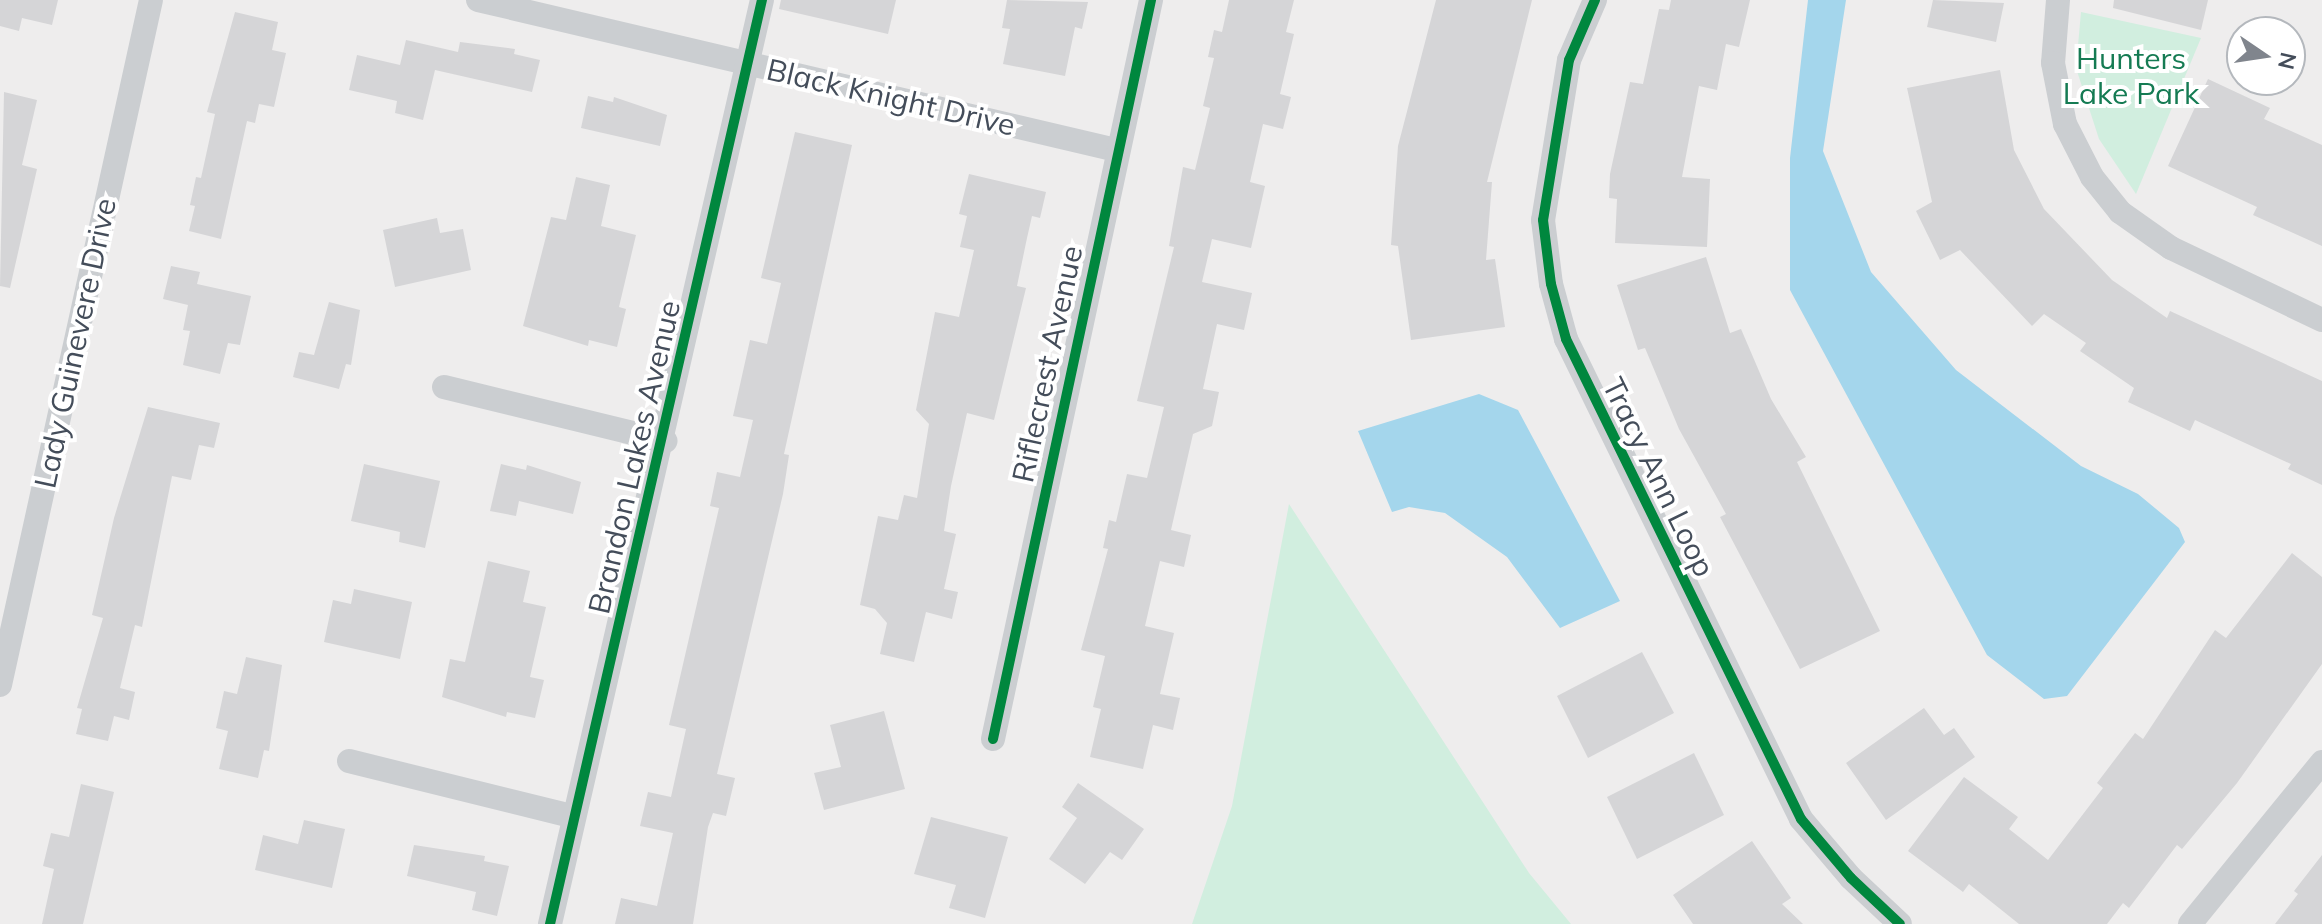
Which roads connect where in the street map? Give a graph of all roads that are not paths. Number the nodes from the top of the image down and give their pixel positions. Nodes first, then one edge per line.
1 (151, 0) edge
2 (478, 0) edge
3 (762, 0) edge
4 (1151, 0) edge
5 (1595, 0) edge
6 (2058, 0) edge
7 (749, 63) junction
8 (1116, 150) junction
9 (2322, 320) edge
10 (444, 387) dead end
11 (665, 441) junction
12 (0, 685) edge
13 (993, 739) dead end
14 (349, 761) dead end
15 (2322, 762) edge
16 (572, 816) junction
17 (550, 924) edge
18 (1900, 924) edge
19 (2190, 924) edge

1 - 12 street, Lady Guinevere Drive
2 - 7 street, Black Knight Drive
3 - 7 street, Brandon Lakes Avenue
4 - 8 street, Riflecrest Avenue
5 - 18 street, Tracy Ann Loop
6 - 9 street
7 - 8 street, Black Knight Drive
7 - 11 street, Brandon Lakes Avenue
8 - 13 street, Riflecrest Avenue
10 - 11 street
11 - 16 street, Brandon Lakes Avenue
14 - 16 street
15 - 19 street
16 - 17 street, Brandon Lakes Avenue

